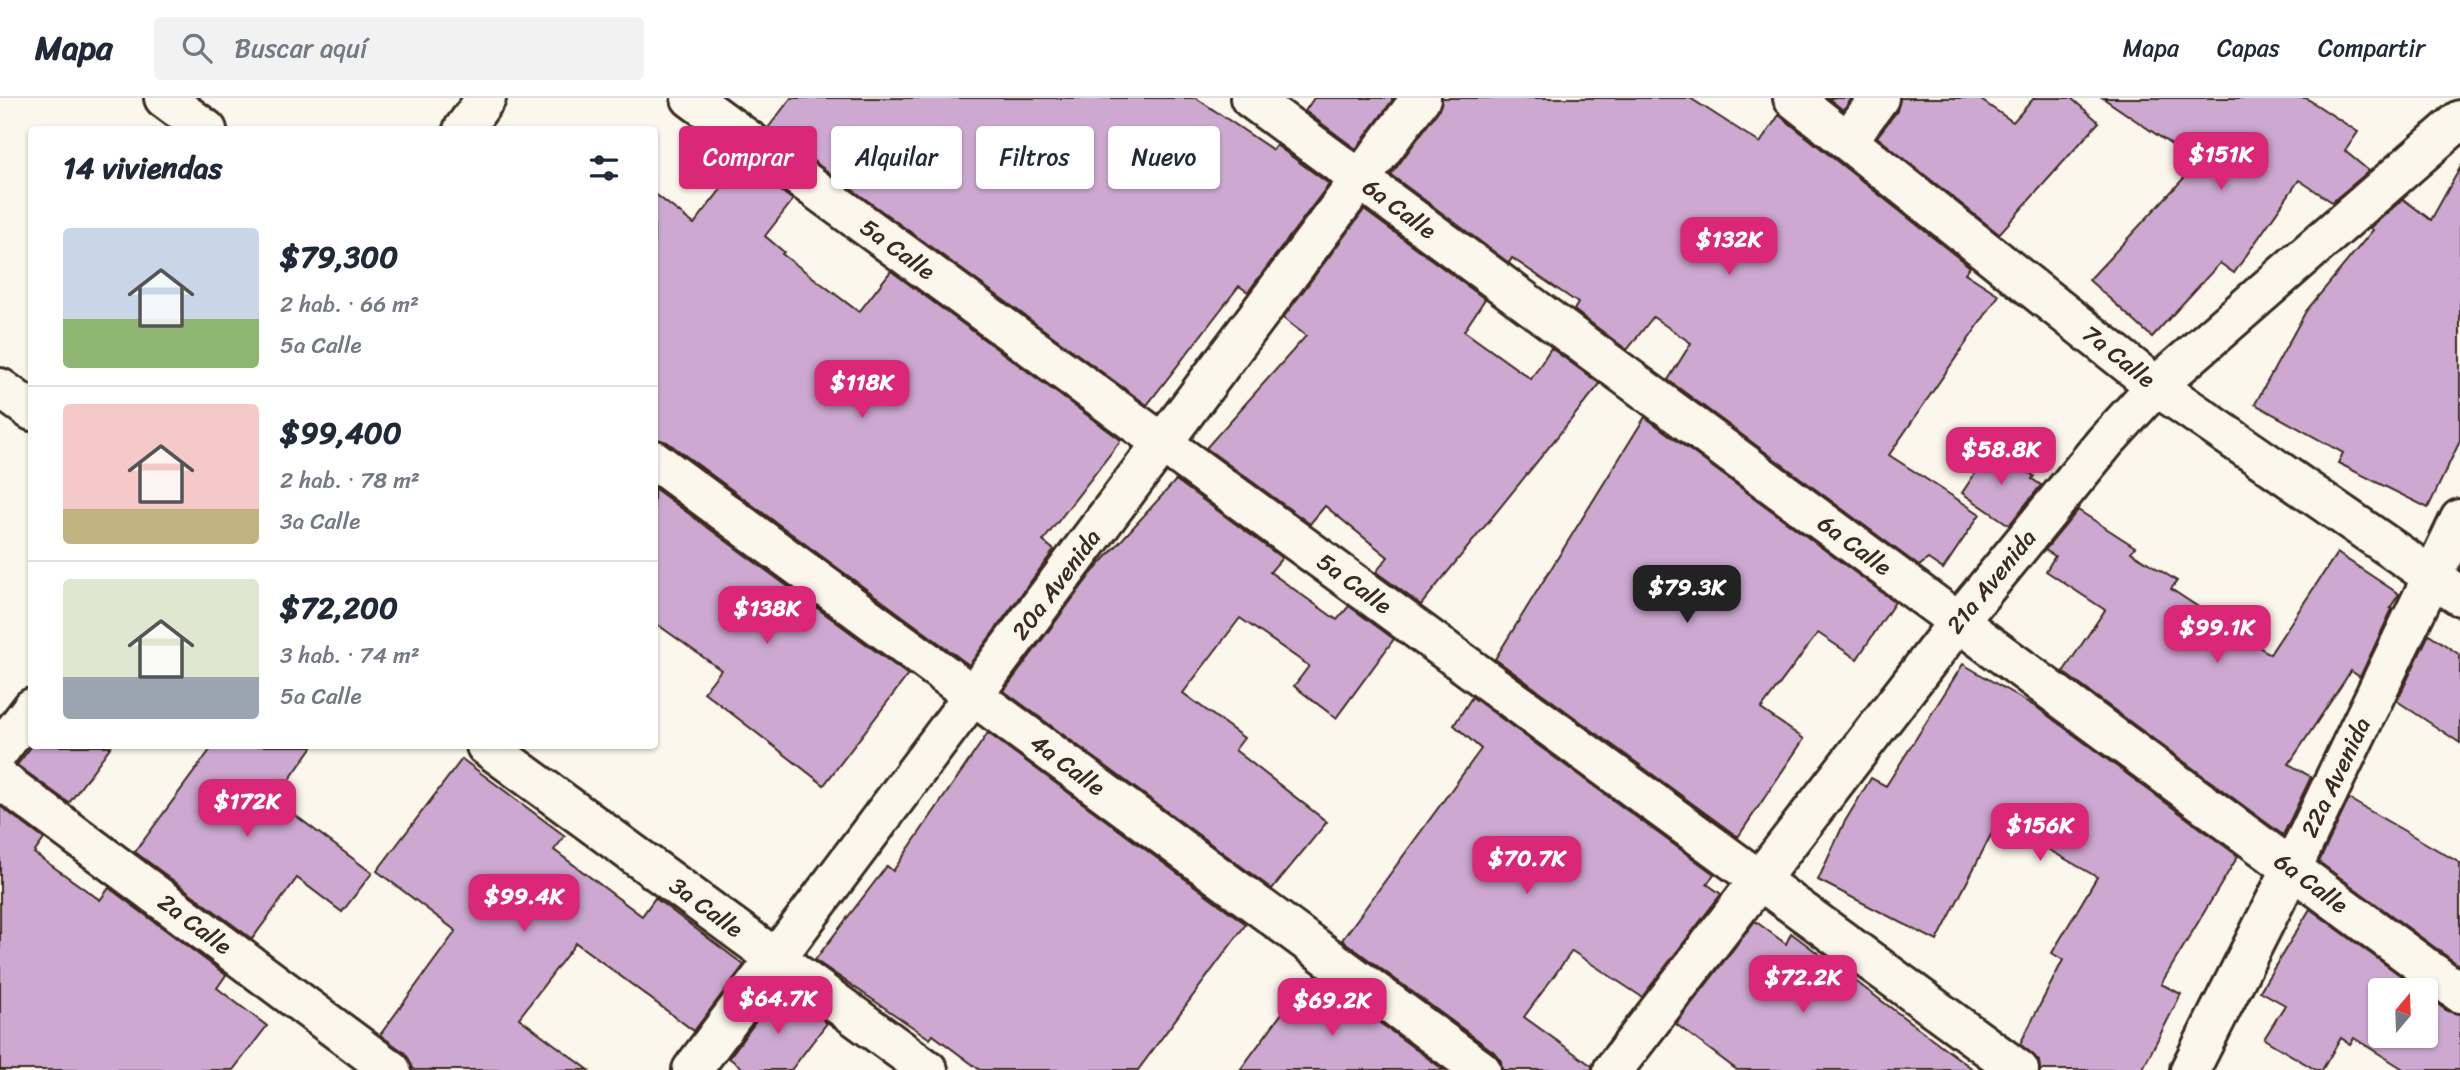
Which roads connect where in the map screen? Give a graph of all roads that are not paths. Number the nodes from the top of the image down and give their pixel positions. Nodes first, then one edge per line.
1 (164, 98) edge
2 (486, 98) edge
3 (691, 98) edge
4 (1250, 98) edge
5 (1421, 98) edge
6 (1793, 98) edge
7 (1879, 98) edge
8 (2460, 120) edge
9 (202, 126) edge
10 (466, 126) edge
11 (1849, 139) junction
12 (1360, 179) junction
13 (2156, 386) junction
14 (0, 388) edge
15 (28, 408) edge
16 (1163, 443) junction
17 (658, 463) edge
18 (2460, 519) edge
19 (2446, 586) edge
20 (1958, 622) junction
21 (974, 695) junction
22 (28, 713) edge
23 (490, 749) edge
24 (0, 750) edge
25 (0, 779) edge
26 (2291, 870) junction
27 (1758, 879) junction
28 (775, 960) junction
29 (2460, 993) edge
30 (391, 1070) edge
31 (692, 1070) edge
32 (928, 1070) edge
33 (1481, 1070) edge
34 (1614, 1070) edge
35 (2019, 1070) edge
36 (2190, 1070) edge

1 - 9 street
2 - 10 street
3 - 16 street, 5a Calle
4 - 12 street, 6a Calle
5 - 12 street, 20a Avenida
6 - 11 street, 7a Calle
7 - 11 street
8 - 13 street, 21a Avenida
11 - 13 street, 7a Calle
12 - 16 street, 20a Avenida
12 - 20 street, 6a Calle
13 - 19 street, 7a Calle
13 - 20 street, 21a Avenida
14 - 15 street
16 - 21 street, 20a Avenida
16 - 27 street, 5a Calle
17 - 21 street, 4a Calle
18 - 19 street, 22a Avenida
19 - 26 street, 22a Avenida
20 - 26 street, 6a Calle
20 - 27 street, 21a Avenida
21 - 28 street, 20a Avenida
21 - 33 street, 4a Calle
22 - 24 street
23 - 28 street, 3a Calle
25 - 30 street, 2a Calle
26 - 29 street, 6a Calle
26 - 36 street, 22a Avenida
27 - 34 street, 21a Avenida
27 - 35 street, 5a Calle
28 - 31 street, 20a Avenida
28 - 32 street, 3a Calle

